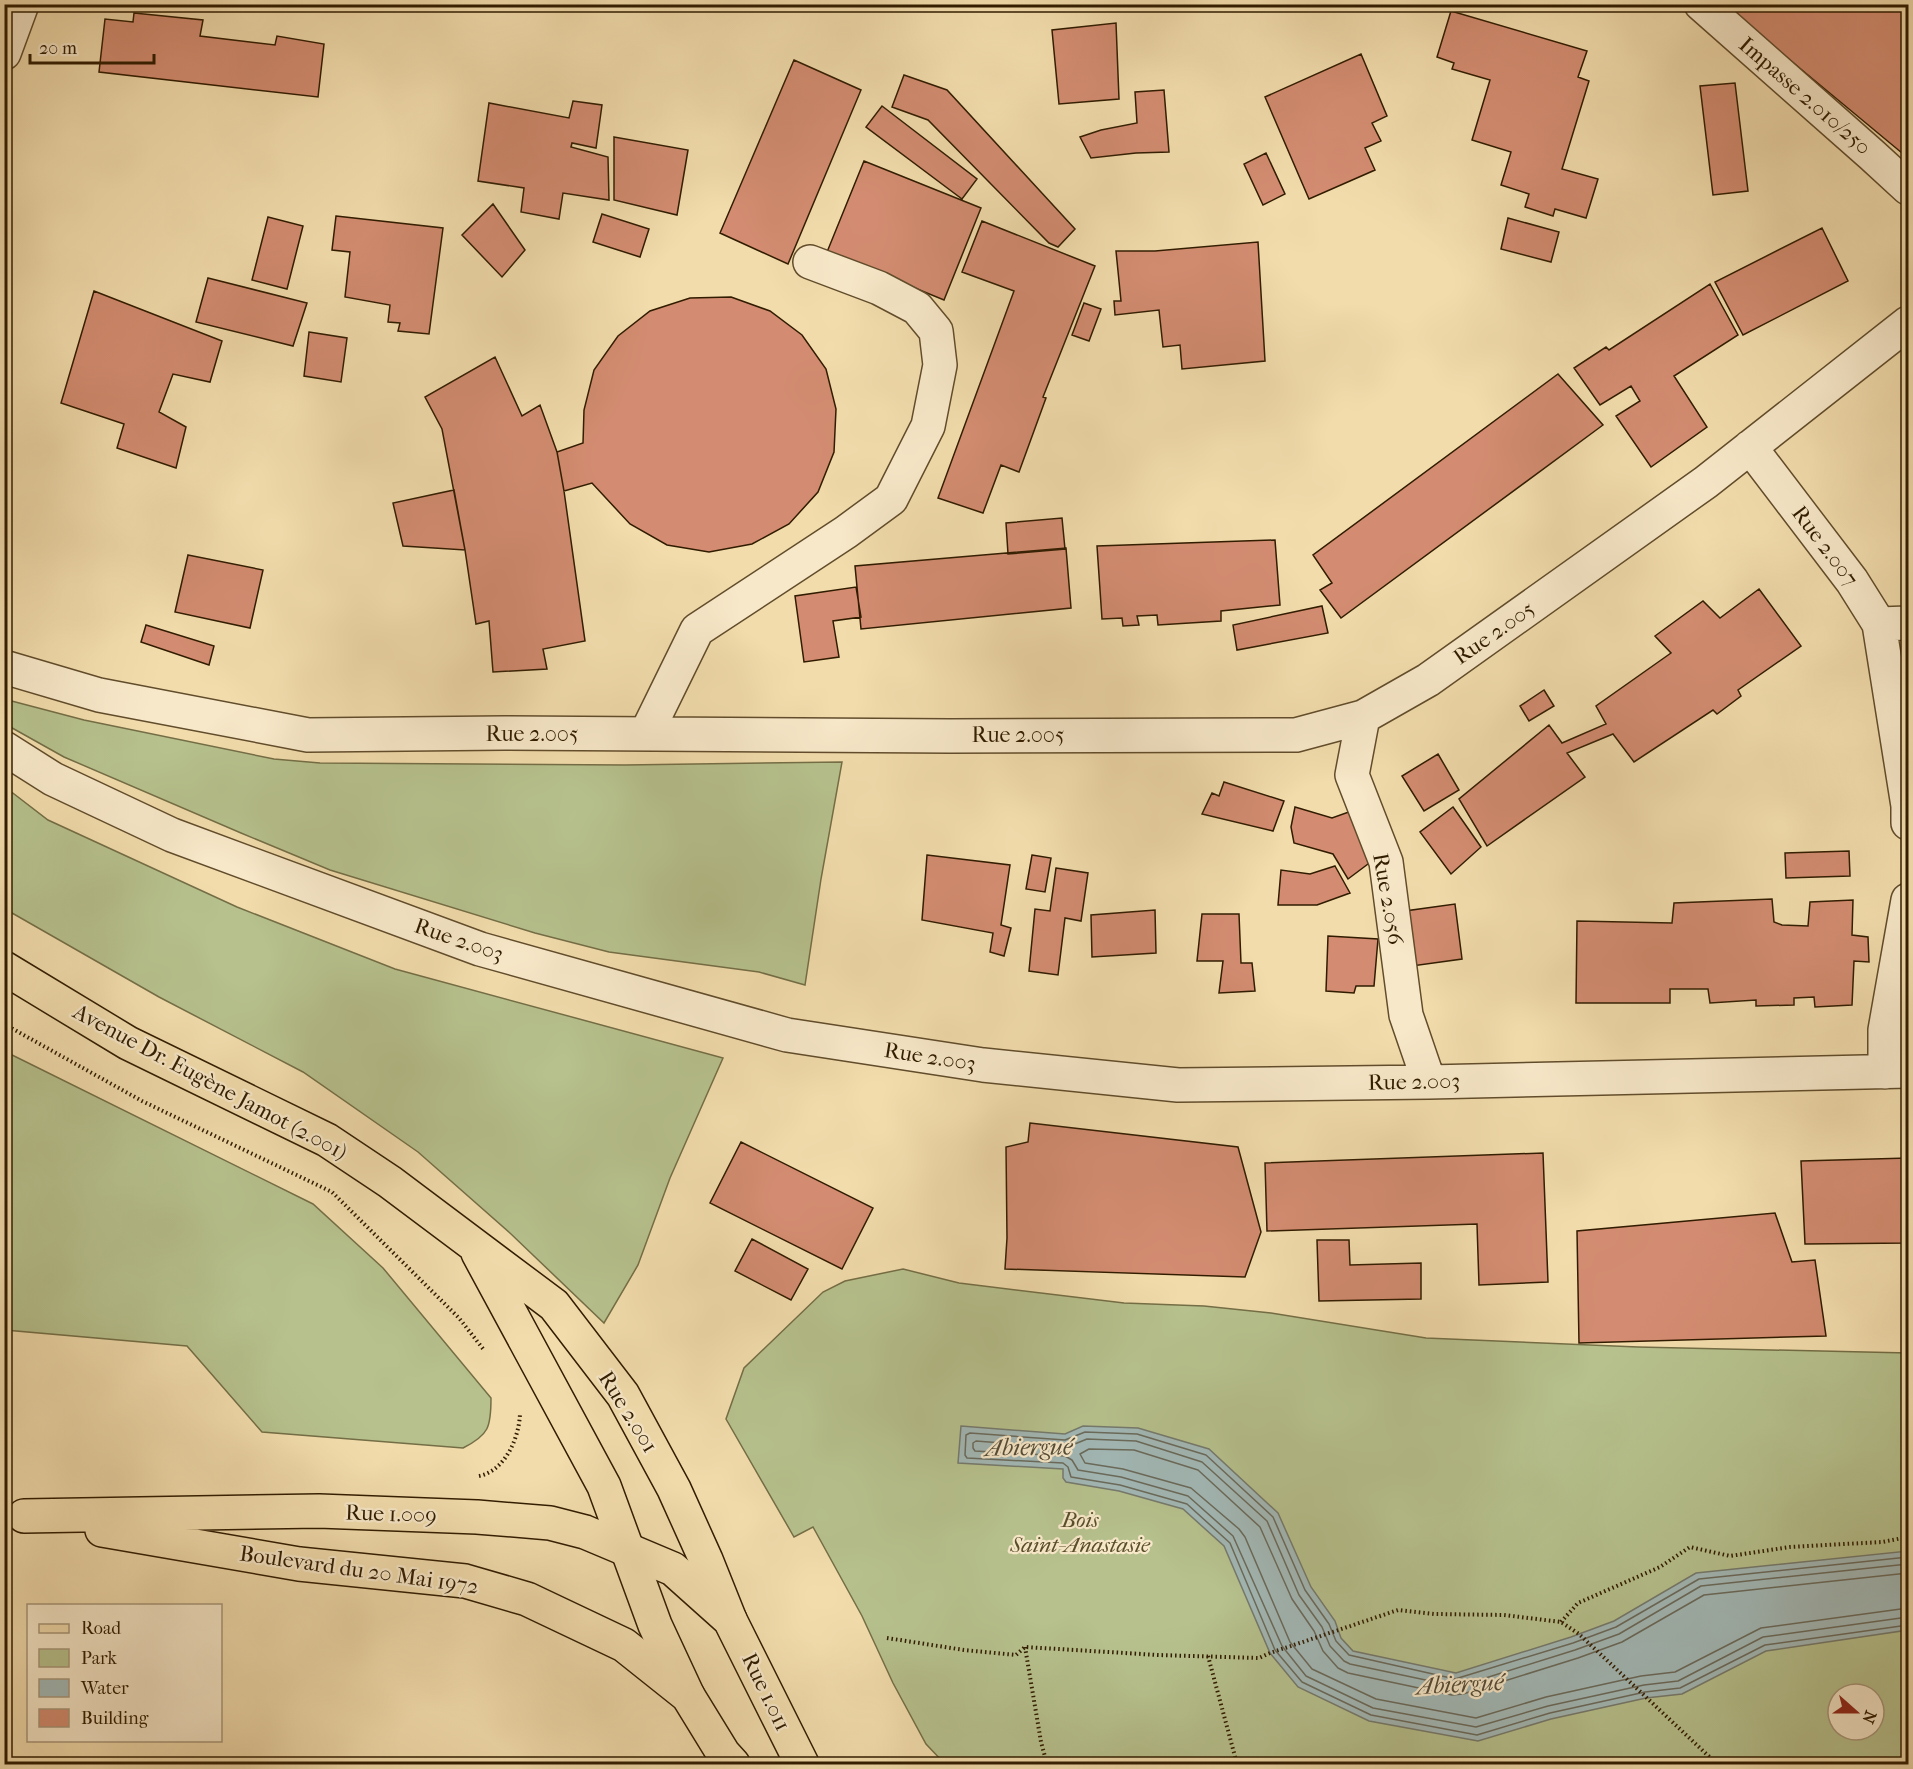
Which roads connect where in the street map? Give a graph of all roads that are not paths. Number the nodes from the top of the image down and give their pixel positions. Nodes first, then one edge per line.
1 (22, 4) edge
2 (1701, 4) edge
3 (4, 53) edge
4 (1908, 188) edge
5 (810, 262) dead end
6 (1908, 323) edge
7 (1750, 447) junction
8 (1894, 623) edge
9 (4, 667) edge
10 (1363, 717) junction
11 (646, 734) junction
12 (4, 748) edge
13 (1908, 823) edge
14 (1908, 900) edge
15 (4, 968) edge
16 (1897, 1071) edge
17 (1429, 1082) junction
18 (472, 1243) junction
19 (14, 1515) edge
20 (629, 1551) junction
21 (730, 1620) junction
22 (688, 1696) junction
23 (733, 1764) edge
24 (802, 1764) edge

1 - 3 street
2 - 4 street, Impasse 2.010/250
5 - 11 street
6 - 7 street, Rue 2.005
7 - 8 street, Rue 2.007
7 - 10 street, Rue 2.005
8 - 13 street
9 - 11 street, Rue 2.005
10 - 11 street, Rue 2.005
10 - 17 street, Rue 2.056
12 - 17 street, Rue 2.003
14 - 16 street
15 - 18 main road, Avenue Dr. Eugène Jamot (2.001)
16 - 17 street, Rue 2.003
18 - 20 main road, Avenue Dr. Eugène Jamot (2.001)
18 - 21 main road, Rue 2.001
19 - 20 main road, Rue 1.009
19 - 22 main road, Boulevard du 20 Mai 1972
20 - 21 main road, Rue 1.009
20 - 22 main road, Avenue Dr. Eugène Jamot (2.001)
21 - 24 main road, Rue 1.011
22 - 23 main road

